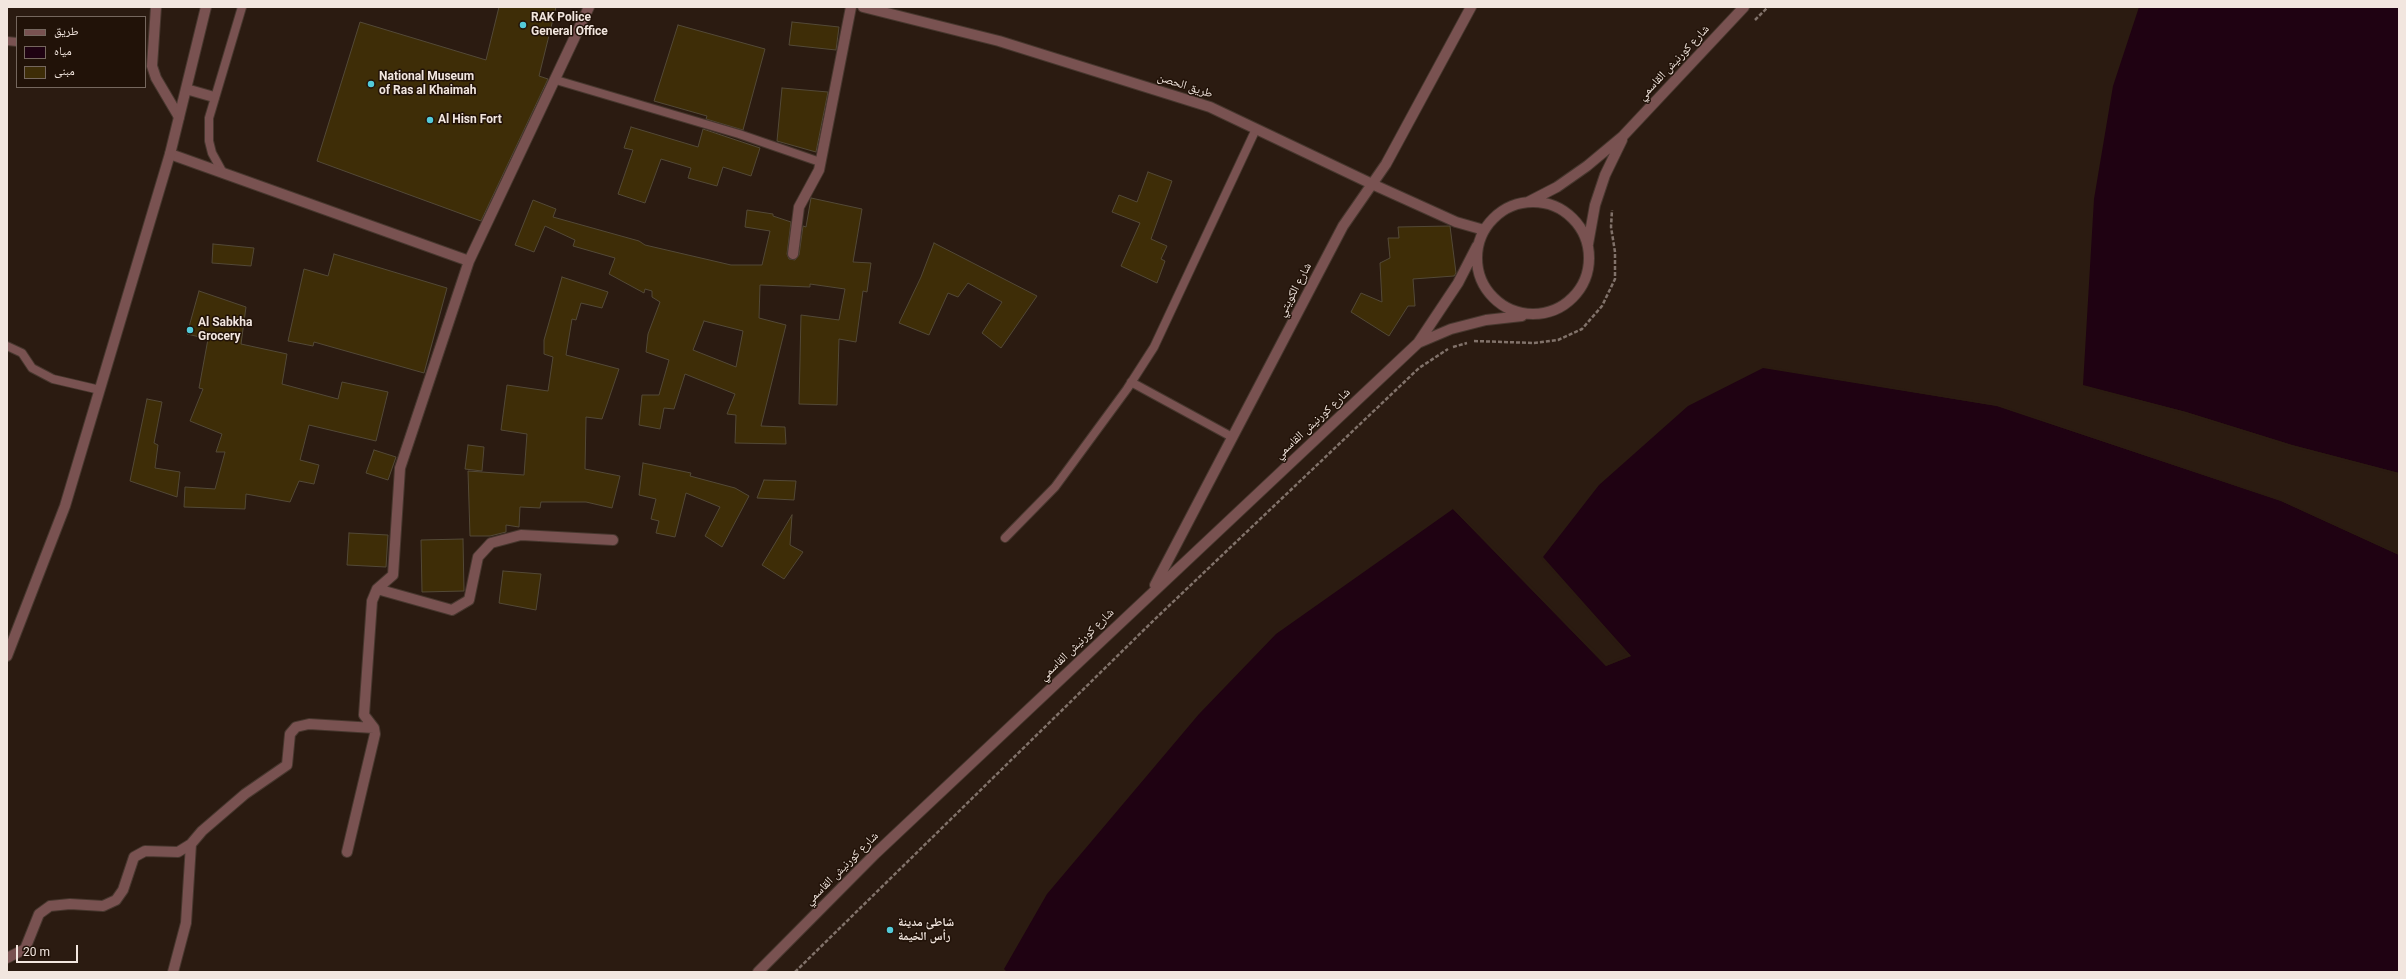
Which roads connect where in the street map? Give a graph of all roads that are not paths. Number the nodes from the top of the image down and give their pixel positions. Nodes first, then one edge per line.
1 (156, 7) edge
2 (206, 7) edge
3 (242, 7) edge
4 (589, 7) edge
5 (851, 7) edge
6 (863, 7) edge
7 (1471, 7) edge
8 (1744, 7) edge
9 (149, 61) edge
10 (556, 80) junction
11 (186, 89) junction
12 (214, 97) junction
13 (179, 117) junction
14 (1256, 129) junction
15 (1623, 136) junction
16 (170, 154) junction
17 (820, 162) junction
18 (223, 173) junction
19 (1372, 184) junction
20 (1528, 202) junction
21 (1484, 230) junction
22 (1588, 244) junction
23 (1477, 246) junction
24 (793, 254) dead end
25 (469, 261) junction
26 (1533, 315) junction
27 (1418, 343) junction
28 (7, 346) edge
29 (1131, 382) junction
30 (100, 390) junction
31 (1232, 437) junction
32 (1005, 538) dead end
33 (613, 540) dead end
34 (377, 589) junction
35 (1152, 592) junction
36 (7, 656) edge
37 (374, 728) junction
38 (191, 844) junction
39 (347, 852) dead end
40 (7, 958) edge
41 (173, 972) edge
42 (758, 972) edge

1 - 9 street
2 - 11 street
3 - 12 lane
4 - 10 street
5 - 17 street
6 - 14 street, طريق الحصن
7 - 19 street, شارع الكويتي
8 - 15 street, شارع كورنيش القاسمي
9 - 13 street
10 - 17 lane
10 - 25 street
11 - 12 street
11 - 13 street
12 - 18 lane
13 - 16 street
14 - 19 street, طريق الحصن
14 - 29 lane
15 - 20 street, شارع كورنيش القاسمي
15 - 22 street, شارع كورنيش القاسمي
16 - 18 street
16 - 30 street
17 - 24 street
18 - 25 street
19 - 21 street, طريق الحصن
19 - 31 street, شارع الكويتي
20 - 21 street
20 - 22 street
21 - 23 street
22 - 26 street
23 - 26 street
23 - 27 street, شارع كورنيش القاسمي
25 - 34 street
26 - 27 street, شارع كورنيش القاسمي
27 - 35 street, شارع كورنيش القاسمي
28 - 30 lane
29 - 31 lane
29 - 32 lane
30 - 36 street
31 - 35 street, شارع الكويتي
33 - 34 street
34 - 37 street
35 - 42 street, شارع كورنيش القاسمي
37 - 38 street
37 - 39 street
38 - 40 street
38 - 41 street

